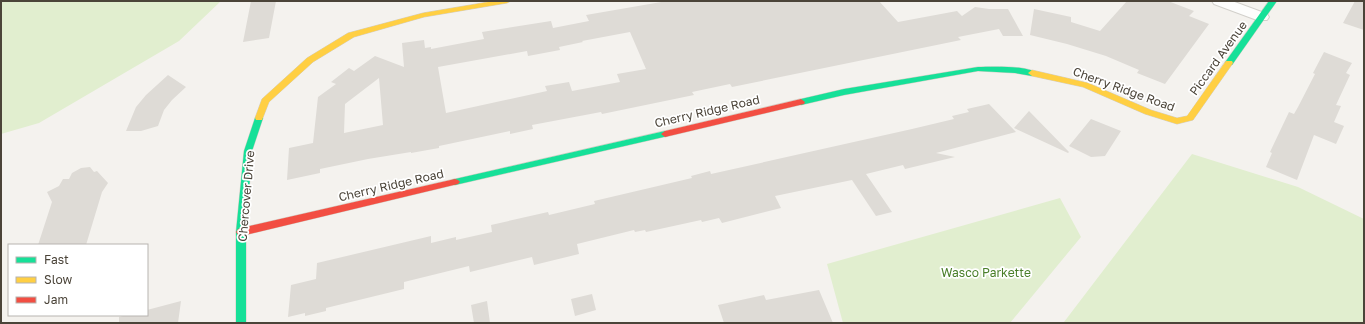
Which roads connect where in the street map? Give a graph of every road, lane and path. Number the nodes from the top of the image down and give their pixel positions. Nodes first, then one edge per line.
1 (507, 1) edge
2 (1219, 1) edge
3 (1273, 1) edge
4 (1262, 17) junction
5 (1177, 121) joint
6 (241, 232) junction
7 (241, 323) edge

1 - 6 street, Chercover Drive
2 - 4 street
3 - 4 street, Piccard Avenue
4 - 5 street, Piccard Avenue
5 - 6 street, Cherry Ridge Road
6 - 7 street, Chercover Drive

